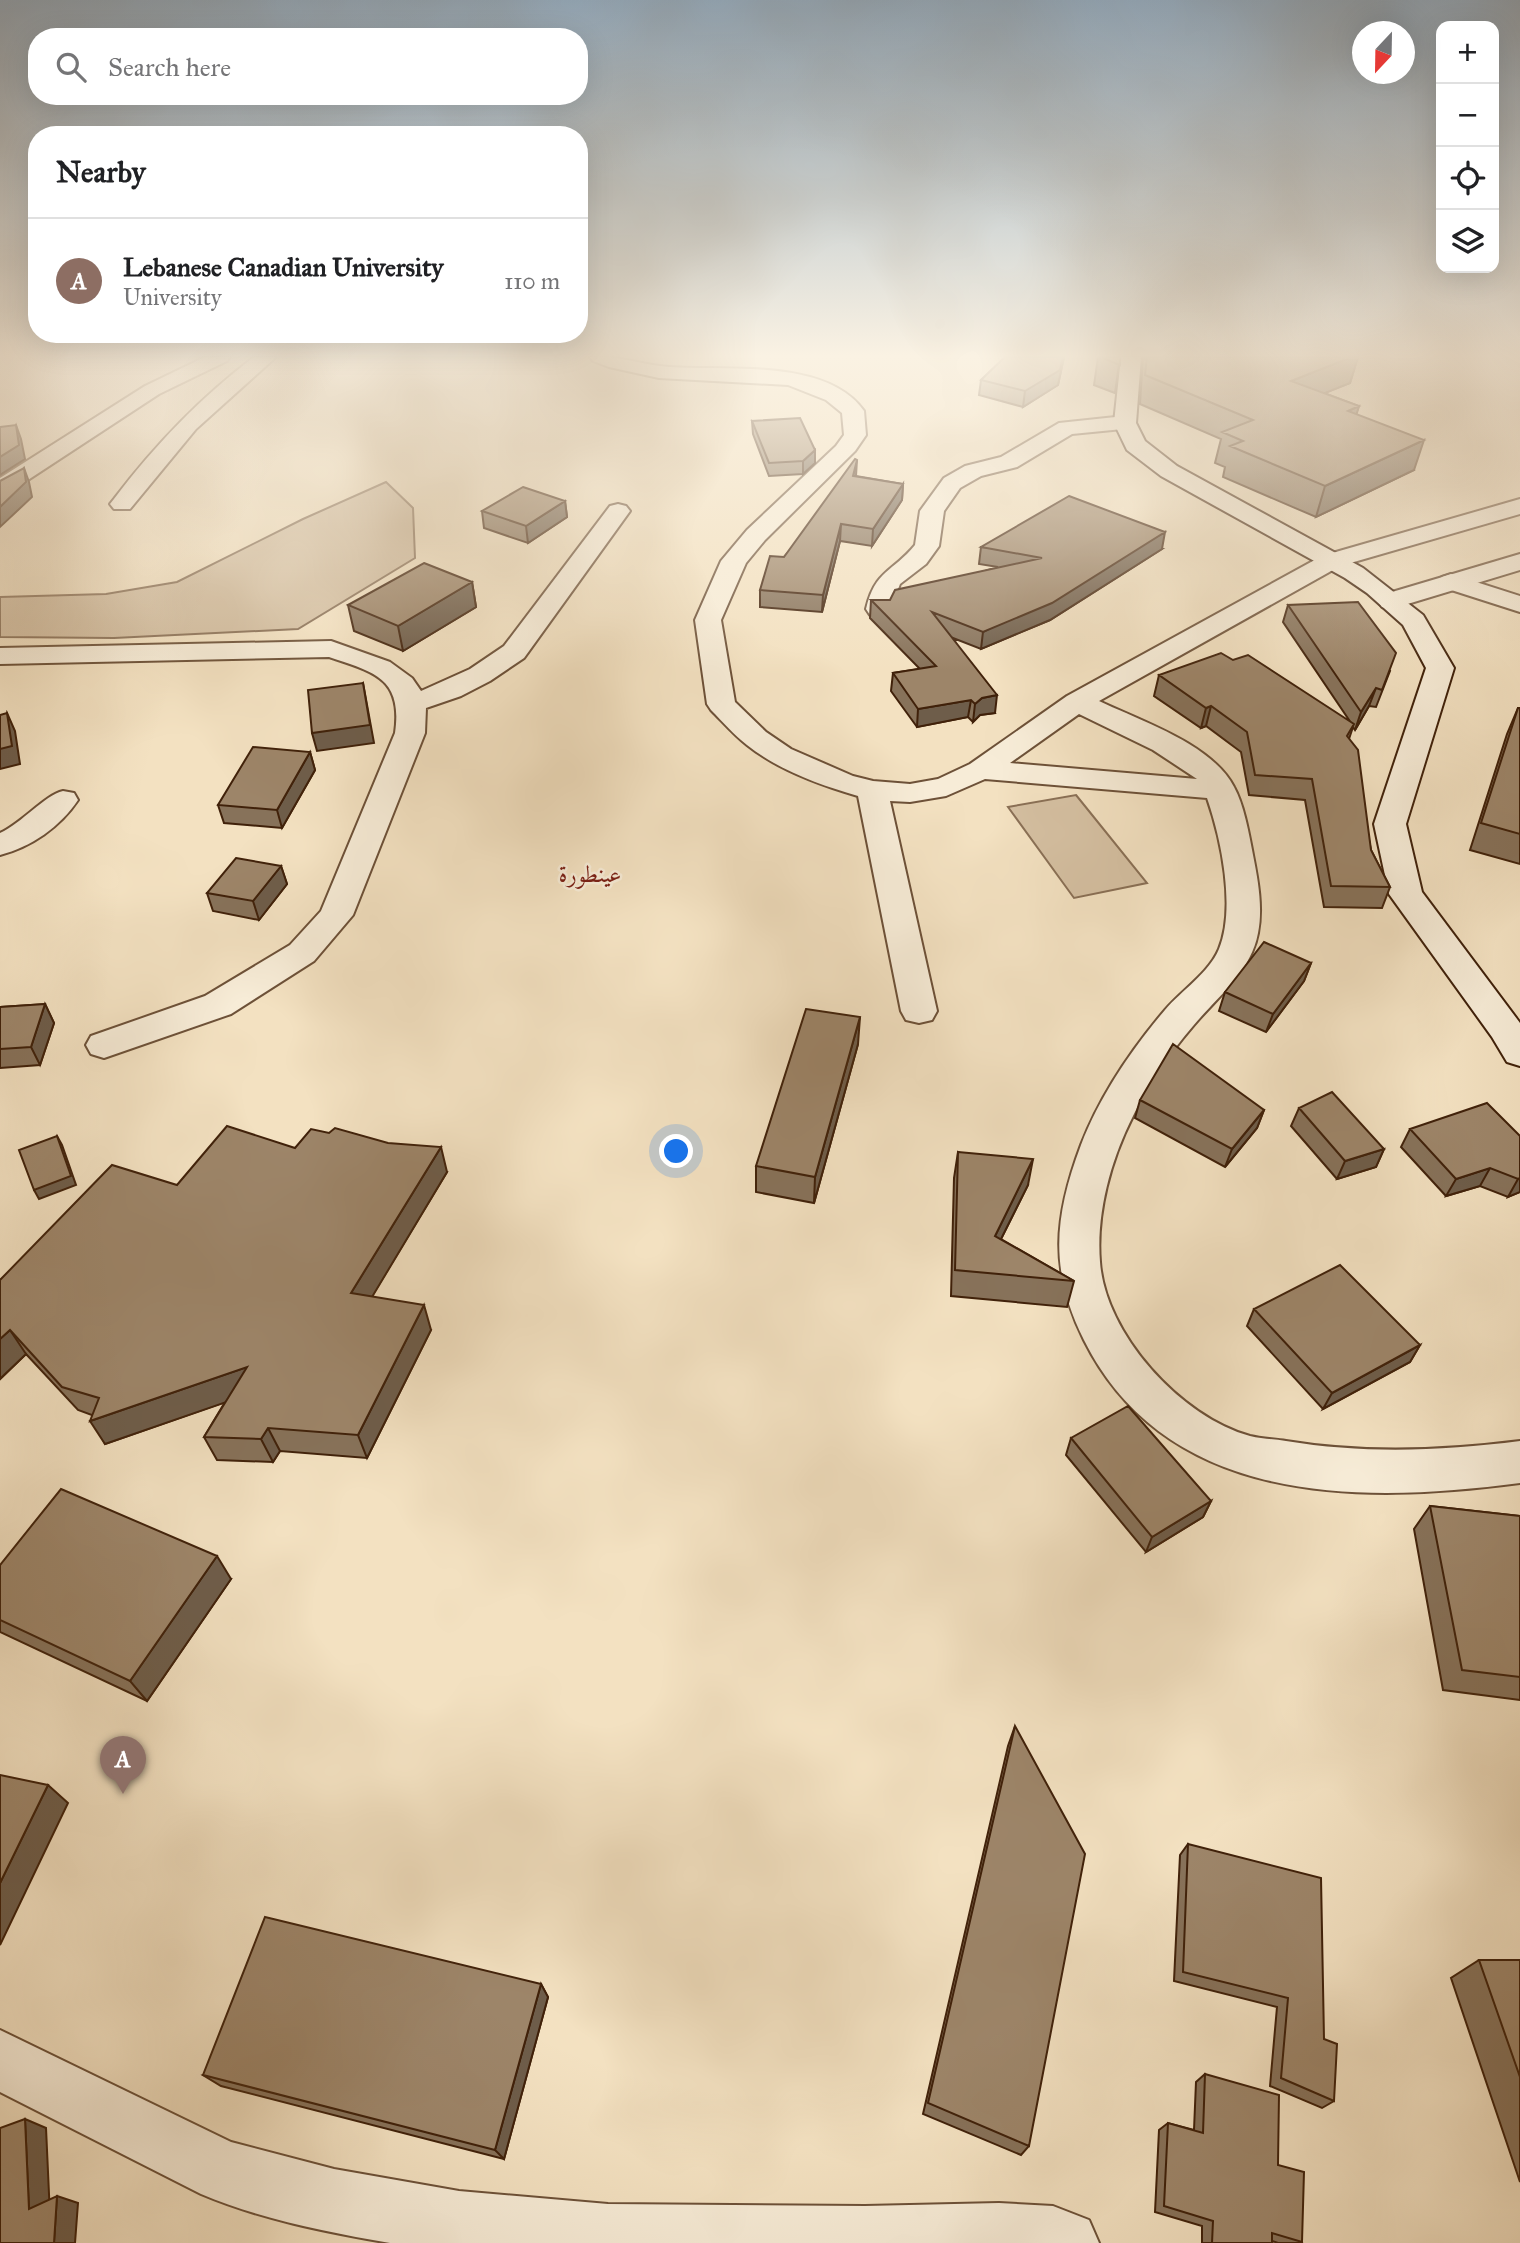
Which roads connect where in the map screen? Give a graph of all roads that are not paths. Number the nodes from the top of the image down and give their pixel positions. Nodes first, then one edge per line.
1 (41, 462) edge
2 (154, 462) edge
3 (833, 462) edge
4 (1010, 462) edge
5 (1157, 462) edge
6 (0, 488) edge
7 (122, 504) dead end
8 (1520, 506) edge
9 (618, 511) dead end
10 (1520, 528) edge
11 (1520, 562) edge
12 (1342, 567) junction
13 (1451, 582) junction
14 (1391, 601) junction
15 (1520, 604) edge
16 (879, 609) edge
17 (0, 656) edge
18 (1077, 702) junction
19 (412, 703) junction
20 (981, 770) junction
21 (872, 790) junction
22 (1221, 790) junction
23 (62, 800) dead end
24 (0, 845) edge
25 (919, 1011) dead end
26 (104, 1045) dead end
27 (1520, 1053) edge
28 (1520, 1462) edge
29 (0, 2060) edge
30 (1066, 2243) edge

1 - 6 street
2 - 7 street
3 - 21 street
4 - 16 street
5 - 12 street
8 - 12 street
9 - 19 street
10 - 12 street
11 - 13 street
12 - 14 street
12 - 18 street
13 - 14 street
13 - 15 street
14 - 27 street
17 - 19 street
18 - 20 street
18 - 22 street
19 - 26 street
20 - 21 street
20 - 22 street
21 - 25 street
22 - 28 street
23 - 24 street
29 - 30 street

